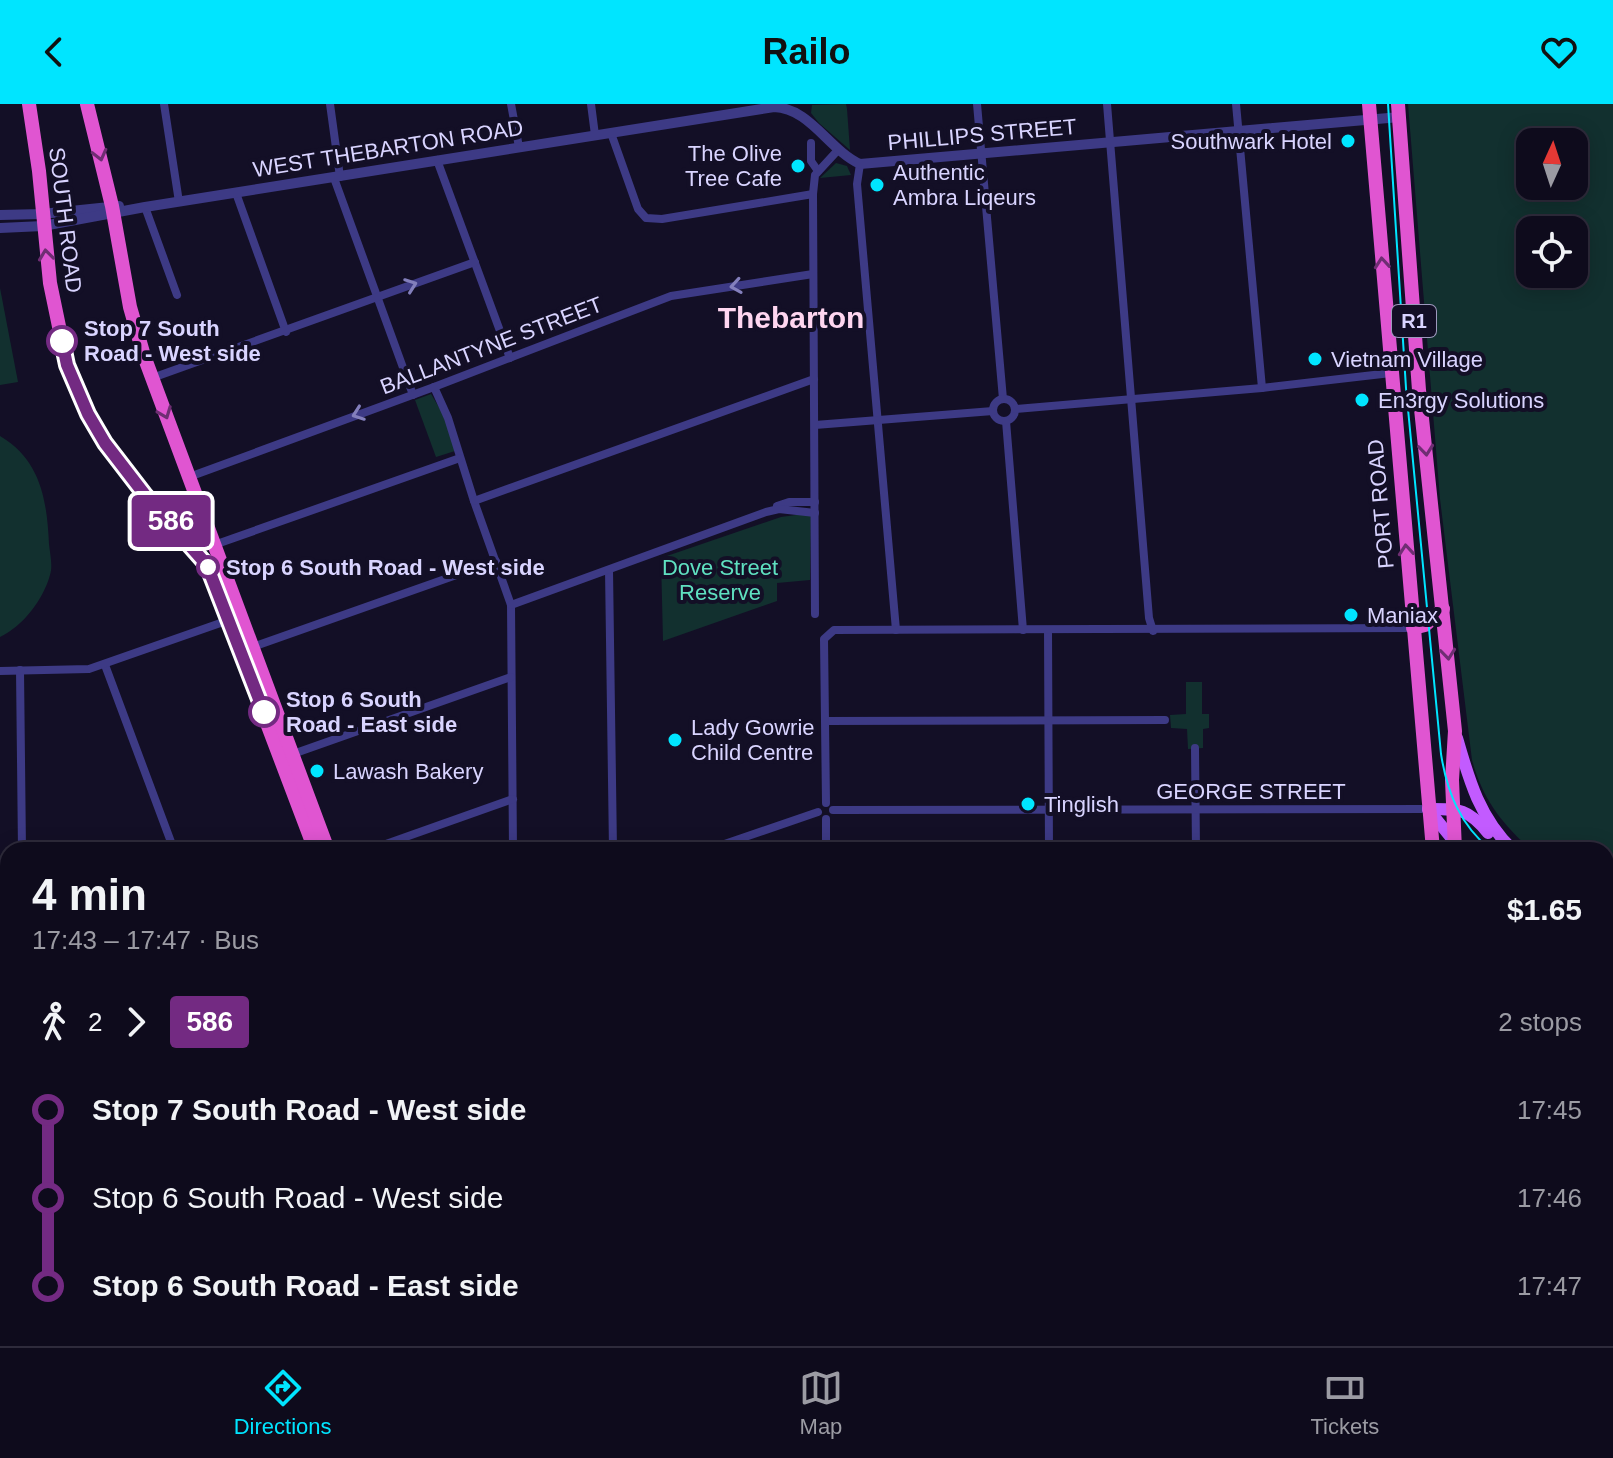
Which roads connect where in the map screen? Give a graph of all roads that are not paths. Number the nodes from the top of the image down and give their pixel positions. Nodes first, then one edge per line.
1 (29, 104) edge
2 (87, 104) edge
3 (164, 104) edge
4 (330, 104) edge
5 (511, 104) edge
6 (591, 104) edge
7 (977, 104) edge
8 (1107, 104) edge
9 (1236, 104) edge
10 (721, 110) edge
11 (803, 110) edge
12 (1399, 110) edge
13 (1370, 112) edge
14 (819, 132) joint
15 (1239, 132) junction
16 (611, 133) junction
17 (595, 135) junction
18 (811, 143) dead end
19 (1111, 143) junction
20 (519, 147) junction
21 (838, 150) junction
22 (982, 154) junction
23 (437, 160) junction
24 (860, 164) junction
25 (818, 171) junction
26 (337, 178) junction
27 (236, 193) junction
28 (813, 194) junction
29 (179, 202) junction
30 (145, 207) junction
31 (113, 210) junction
32 (0, 215) edge
33 (42, 220) junction
34 (0, 228) edge
35 (475, 262) junction
36 (813, 274) junction
37 (177, 295) dead end
38 (377, 298) junction
39 (286, 332) junction
40 (510, 358) junction
41 (1391, 373) junction
42 (152, 378) junction
43 (814, 379) junction
44 (434, 387) junction
45 (1262, 388) junction
46 (413, 395) junction
47 (1003, 399) junction
48 (1131, 399) junction
49 (1015, 409) junction
50 (993, 411) junction
51 (877, 420) junction
52 (1006, 421) junction
53 (815, 425) junction
54 (460, 458) junction
55 (189, 477) junction
56 (474, 501) junction
57 (815, 502) junction
58 (766, 512) junction
59 (815, 513) junction
60 (214, 545) junction
61 (496, 561) junction
62 (609, 570) junction
63 (511, 605) junction
64 (1443, 609) junction
65 (815, 614) dead end
66 (235, 618) junction
67 (1413, 628) junction
68 (896, 630) junction
69 (1023, 630) junction
70 (1048, 630) junction
71 (1153, 631) junction
72 (247, 649) junction
73 (105, 665) junction
74 (20, 670) junction
75 (0, 671) edge
76 (511, 677) junction
77 (1048, 720) junction
78 (1165, 720) dead end
79 (825, 721) junction
80 (1455, 731) junction
81 (1195, 748) dead end
82 (287, 757) junction
83 (513, 799) junction
84 (830, 807) junction
85 (1196, 809) junction
86 (1428, 809) junction
87 (1453, 809) junction
88 (1048, 810) junction
89 (818, 812) junction
90 (826, 819) junction
91 (22, 842) edge
92 (171, 842) edge
93 (313, 842) edge
94 (324, 842) edge
95 (392, 842) edge
96 (513, 842) edge
97 (613, 842) edge
98 (730, 842) edge
99 (826, 842) edge
100 (1049, 842) edge
101 (1196, 842) edge
102 (1432, 842) edge
103 (1453, 842) edge
104 (1456, 842) edge
105 (1497, 842) edge
106 (1505, 842) edge

1 - 33 highway, SOUTH ROAD
2 -> 31 highway, SOUTH ROAD
3 - 29 street
4 - 26 street
5 - 20 street
6 - 17 street
7 - 22 street
8 - 19 street
9 - 15 street
10 - 11 street, WEST THEBARTON ROAD
10 - 16 street, WEST THEBARTON ROAD
11 - 14 street, WEST THEBARTON ROAD
12 - 13 street, PHILLIPS STREET
12 -> 64 highway, R1
13 - 15 street, PHILLIPS STREET
41 -> 13 highway, PORT ROAD / R1
14 - 21 street, PHILLIPS STREET
15 - 19 street, PHILLIPS STREET
15 - 45 street
16 - 17 street, WEST THEBARTON ROAD
16 - 28 street
17 - 20 street, WEST THEBARTON ROAD
18 - 25 street
19 - 22 street, PHILLIPS STREET
19 - 48 street
20 - 23 street, WEST THEBARTON ROAD
21 - 24 street, PHILLIPS STREET
21 - 25 street
22 - 24 street, PHILLIPS STREET
22 - 47 street
23 - 26 street, WEST THEBARTON ROAD
23 - 35 street
24 - 51 street
25 - 28 street
26 - 27 street, WEST THEBARTON ROAD
26 - 38 street
27 - 29 street, WEST THEBARTON ROAD
27 - 39 street
28 - 36 street
29 - 30 street, WEST THEBARTON ROAD
30 - 31 street, WEST THEBARTON ROAD
30 - 37 street
31 - 33 street, WEST THEBARTON ROAD
31 - 42 highway, SOUTH ROAD
32 - 33 street
33 - 34 street
66 -> 33 highway, SOUTH ROAD
38 -> 35 street
35 - 40 street
36 -> 40 street, BALLANTYNE STREET
36 - 43 street
38 - 39 street
38 - 46 street
39 - 42 street
40 - 44 street, BALLANTYNE STREET
41 - 45 street
67 -> 41 highway, PORT ROAD / R1
42 -> 55 highway, SOUTH ROAD
43 - 53 street
43 - 56 street
44 - 46 street, BALLANTYNE STREET
44 - 54 street
45 - 48 street
46 -> 55 street, BALLANTYNE STREET
47 - 49 street
47 - 50 street
48 - 49 street
48 - 71 street
49 - 52 street
50 - 51 street
50 - 52 street
51 - 53 street
51 - 68 street
52 - 69 street
53 - 57 street
54 - 56 street
54 - 60 street
55 - 60 highway, SOUTH ROAD
56 - 61 street
57 - 58 street
57 - 59 street
58 - 59 street
58 - 62 street
59 - 65 street
60 - 66 highway, SOUTH ROAD
61 - 63 street
61 - 72 street
62 - 63 street
62 - 97 street
63 - 76 street
64 - 67 highway
64 -> 80 highway, R1
66 - 72 highway, SOUTH ROAD
66 - 73 street
67 - 71 street
67 - 86 highway, PORT ROAD / R1
68 - 69 street
68 - 79 street
69 - 70 street
70 - 71 street
70 - 77 street
72 - 82 highway, SOUTH ROAD
73 - 74 street
73 - 92 street
74 - 75 street
74 - 91 street
76 - 82 street
76 - 83 street
77 - 78 street
77 - 79 street
77 - 88 street
79 - 84 street
80 - 87 highway, R1
80 - 106 main road
81 - 85 street
82 - 93 highway, SOUTH ROAD
82 - 94 highway, SOUTH ROAD
83 - 95 street
83 - 96 street
84 - 88 street, GEORGE STREET
84 - 89 street
84 - 90 street
85 - 86 street, GEORGE STREET
85 - 88 street, GEORGE STREET
85 - 101 street
86 - 87 main road
86 - 102 highway, R1
86 - 103 main road
87 - 104 highway, R1
87 - 105 main road
88 - 100 street
89 - 90 street
89 - 98 street
90 - 99 street

